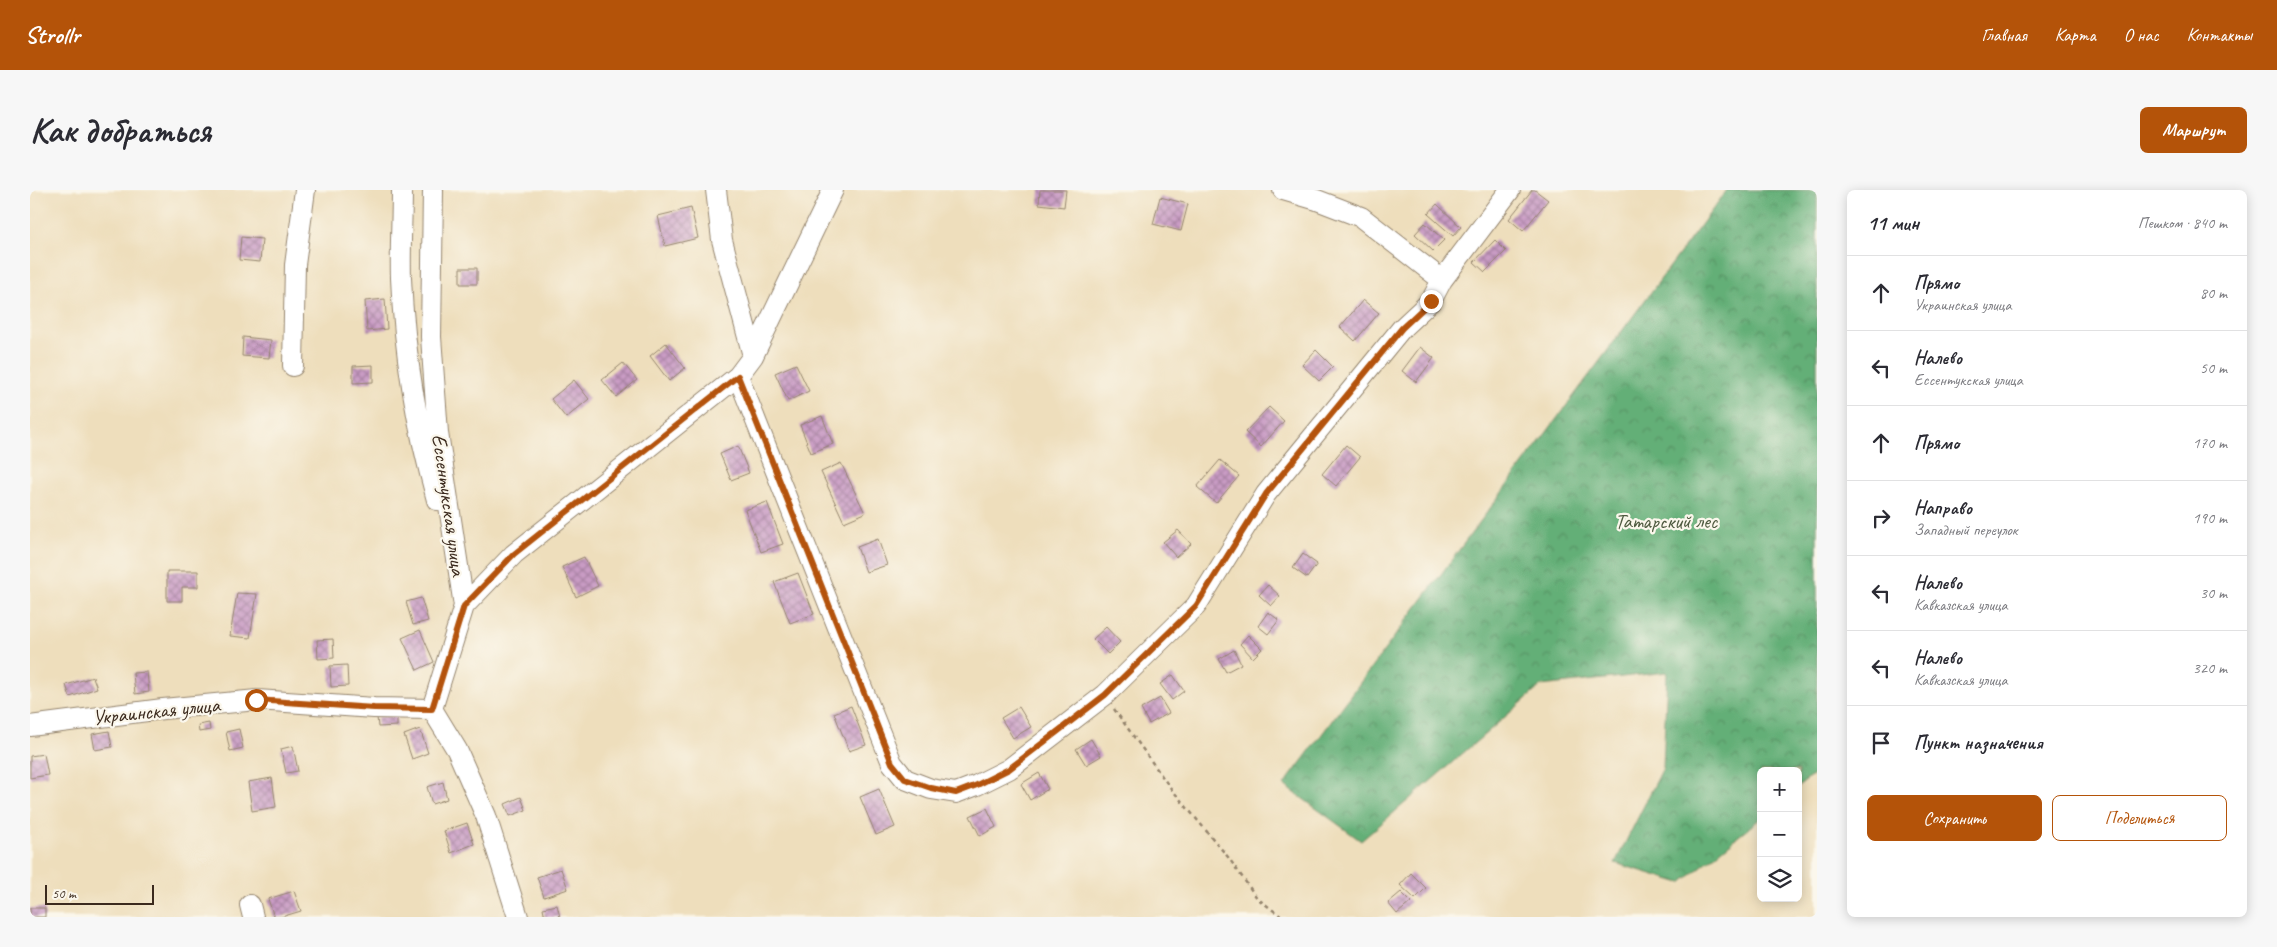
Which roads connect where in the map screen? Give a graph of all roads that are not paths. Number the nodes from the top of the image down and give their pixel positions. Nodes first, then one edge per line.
1 (305, 190) edge
2 (402, 190) edge
3 (433, 190) edge
4 (716, 190) edge
5 (833, 190) edge
6 (1283, 190) edge
7 (1510, 190) edge
8 (1442, 280) junction
9 (753, 356) junction
10 (293, 366) dead end
11 (738, 376) junction
12 (458, 564) junction
13 (464, 606) junction
14 (432, 709) junction
15 (30, 726) edge
16 (518, 917) edge

1 - 10 street
2 - 12 street
3 - 12 street, Ессентукская улица
4 - 9 street
5 - 9 street
6 - 8 street
7 - 8 street
8 - 11 street
9 - 11 street
11 - 13 street
12 - 13 street, Ессентукская улица
13 - 14 street, Ессентукская улица
14 - 15 street, Украинская улица
14 - 16 street

